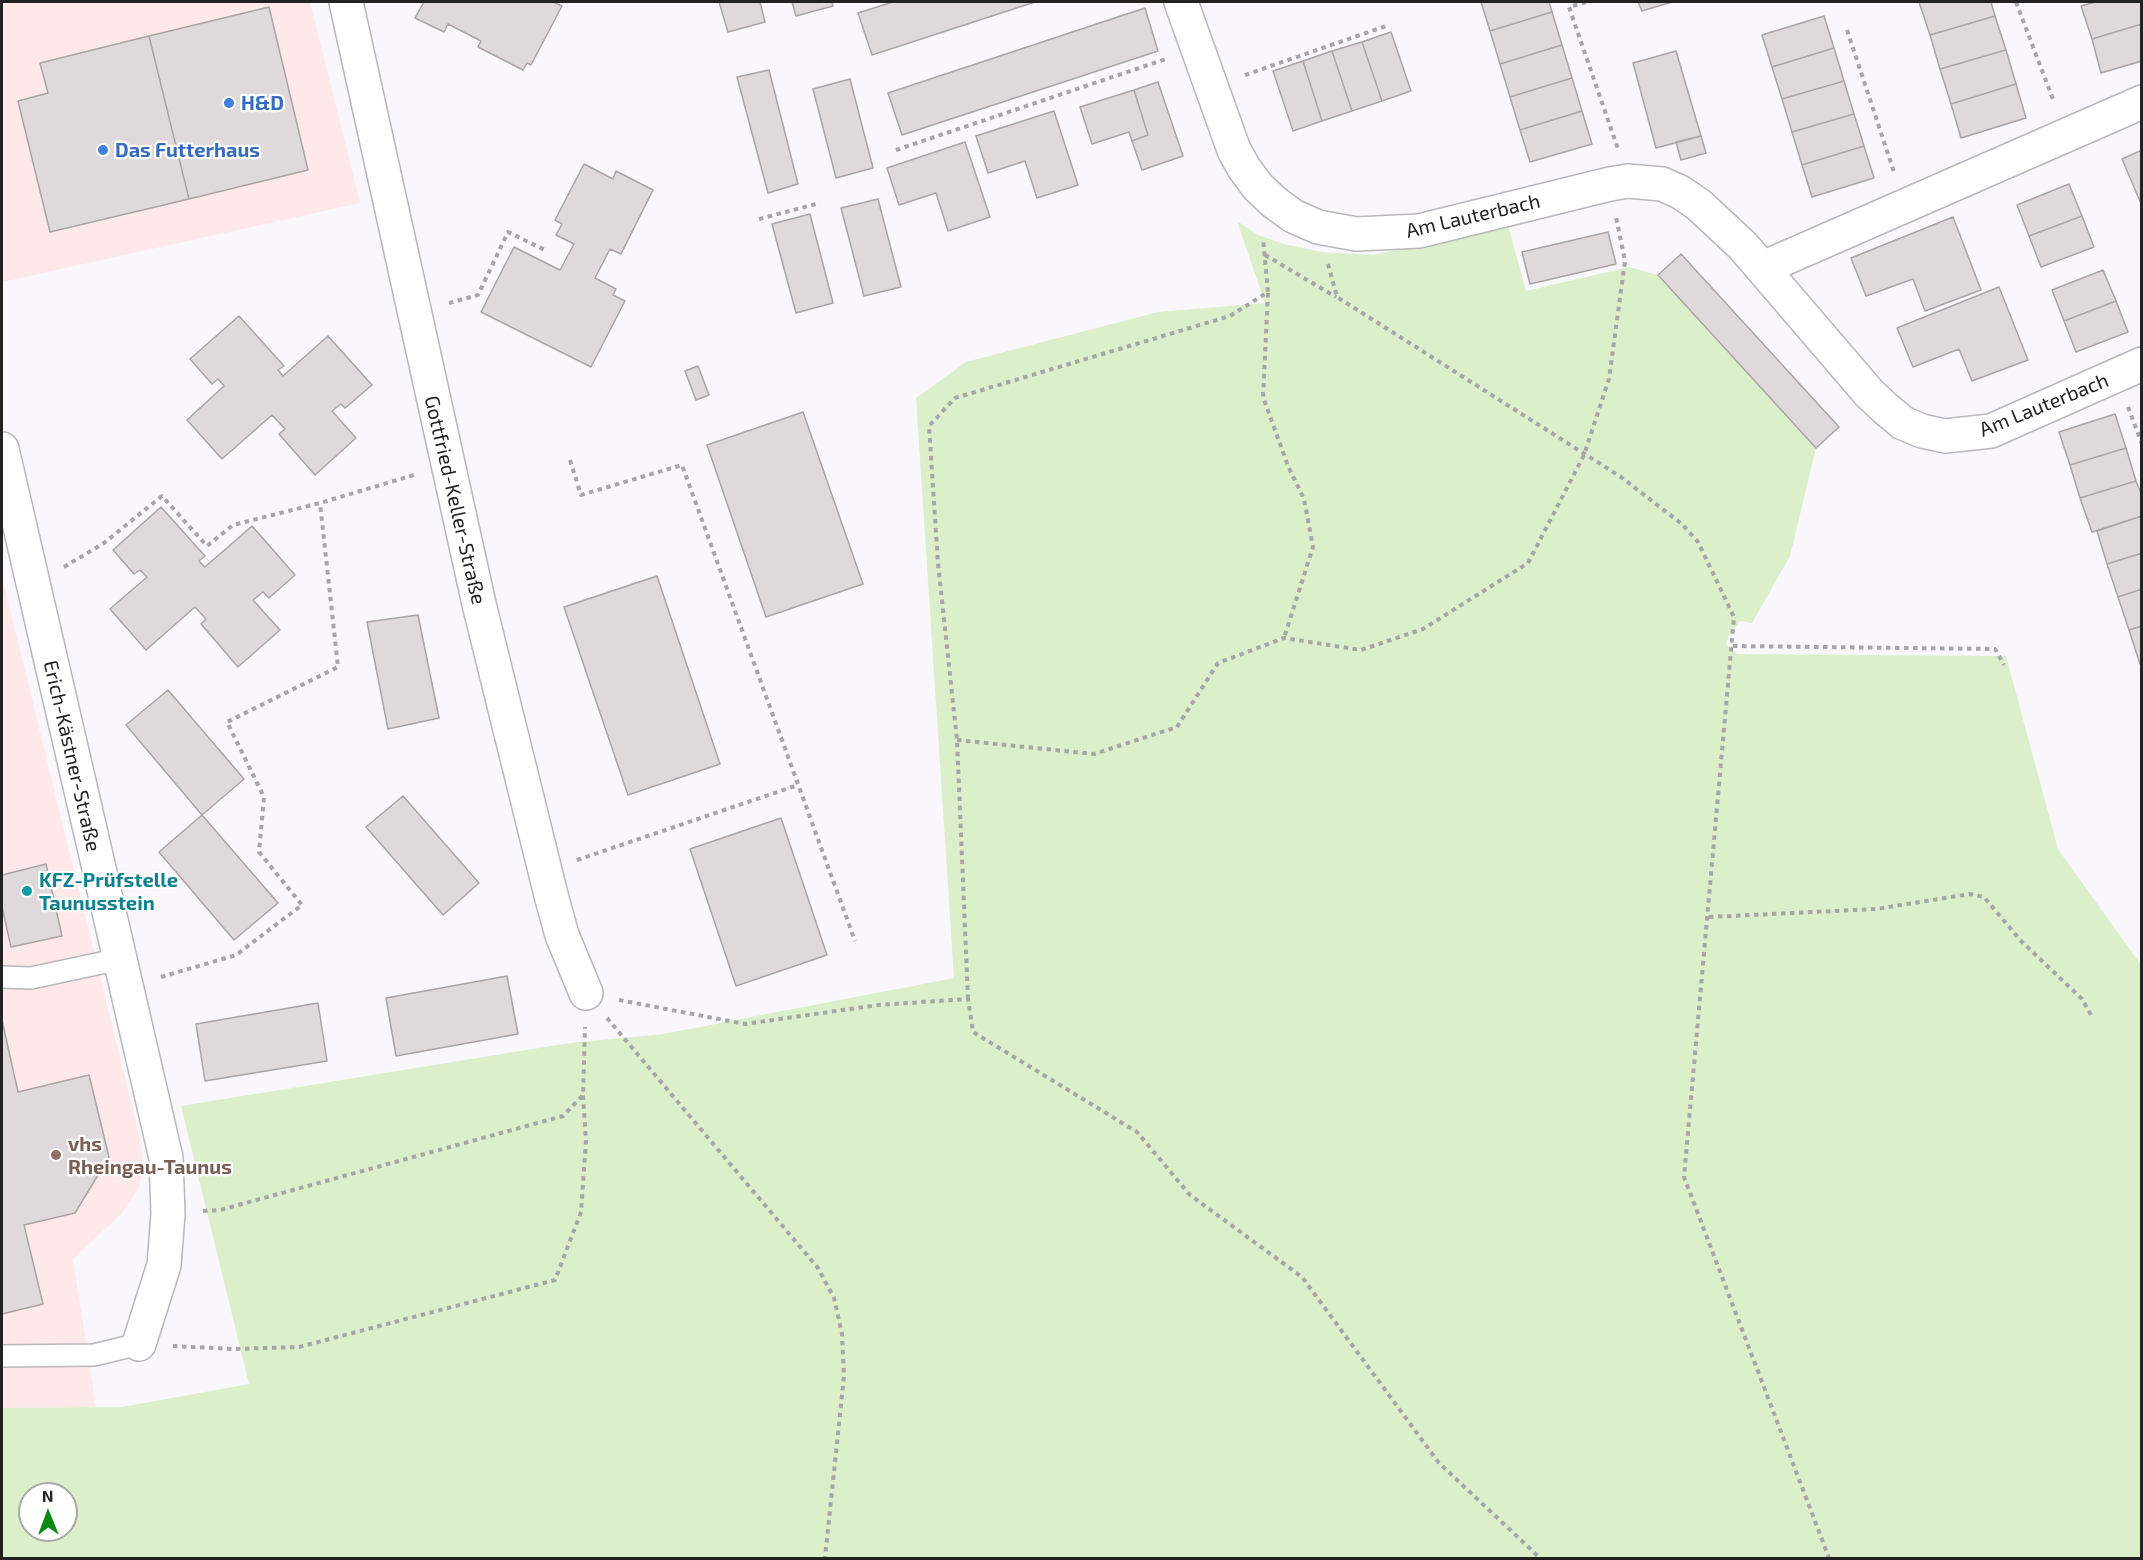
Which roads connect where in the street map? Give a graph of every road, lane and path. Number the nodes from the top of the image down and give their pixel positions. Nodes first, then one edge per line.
1 (346, 2) edge
2 (1181, 2) edge
3 (1586, 2) edge
4 (2016, 2) edge
5 (1389, 26) dead end
6 (1847, 30) dead end
7 (1197, 49) junction
8 (1210, 88) junction
9 (2142, 102) edge
10 (2067, 134) junction
11 (896, 150) dead end
12 (1619, 182) junction
13 (1258, 187) junction
14 (820, 203) dead end
15 (1905, 204) junction
16 (759, 219) dead end
17 (1318, 227) junction
18 (547, 251) dead end
19 (1264, 255) junction
20 (1763, 267) junction
21 (1268, 292) junction
22 (1337, 297) junction
23 (413, 312) junction
24 (2142, 364) edge
25 (2, 449) edge
26 (1584, 455) junction
27 (570, 460) dead end
28 (447, 465) junction
29 (320, 503) junction
30 (31, 576) junction
31 (1284, 638) junction
32 (1733, 646) junction
33 (2004, 665) dead end
34 (957, 740) junction
35 (798, 785) junction
36 (545, 871) junction
37 (1708, 917) junction
38 (855, 940) dead end
39 (123, 974) junction
40 (2, 976) edge
41 (586, 993) junction
42 (968, 999) junction
43 (2091, 1015) dead end
44 (583, 1095) junction
45 (168, 1214) junction
46 (139, 1344) junction
47 (2, 1356) edge
48 (825, 1558) edge
49 (1540, 1558) edge
50 (1829, 1558) edge

1 - 23 street, Gottfried-Keller-Straße
2 - 7 street, Am Lauterbach
3 - 12 path
4 - 10 path
5 - 8 path
6 - 15 path
7 - 8 street, Am Lauterbach
7 - 11 path
8 - 13 street, Am Lauterbach
9 - 10 street
10 - 15 street
12 - 17 street, Am Lauterbach
12 - 20 street, Am Lauterbach
12 - 26 path
13 - 17 street, Am Lauterbach
13 - 19 path
14 - 16 path
15 - 20 street
17 - 22 path
18 - 23 path
19 - 21 path
19 - 22 path
20 - 24 street, Am Lauterbach
21 - 31 path
21 - 34 path
22 - 26 path
23 - 28 street, Gottfried-Keller-Straße
25 - 30 street, Erich-Kästner-Straße
26 - 31 path
26 - 32 path
27 - 35 path
28 - 29 path
28 - 36 street, Gottfried-Keller-Straße
29 - 30 path
29 - 39 path
30 - 39 street, Erich-Kästner-Straße
31 - 34 path
32 - 33 path
32 - 37 path
34 - 42 path
35 - 36 path
35 - 38 path
36 - 41 street, Gottfried-Keller-Straße
37 - 43 path
37 - 50 path
39 - 40 lane
39 - 45 street, Erich-Kästner-Straße
41 - 42 path
41 - 44 path
41 - 48 path
42 - 49 path
44 - 45 path
44 - 46 path
45 - 46 street, Erich-Kästner-Straße
46 - 47 lane

